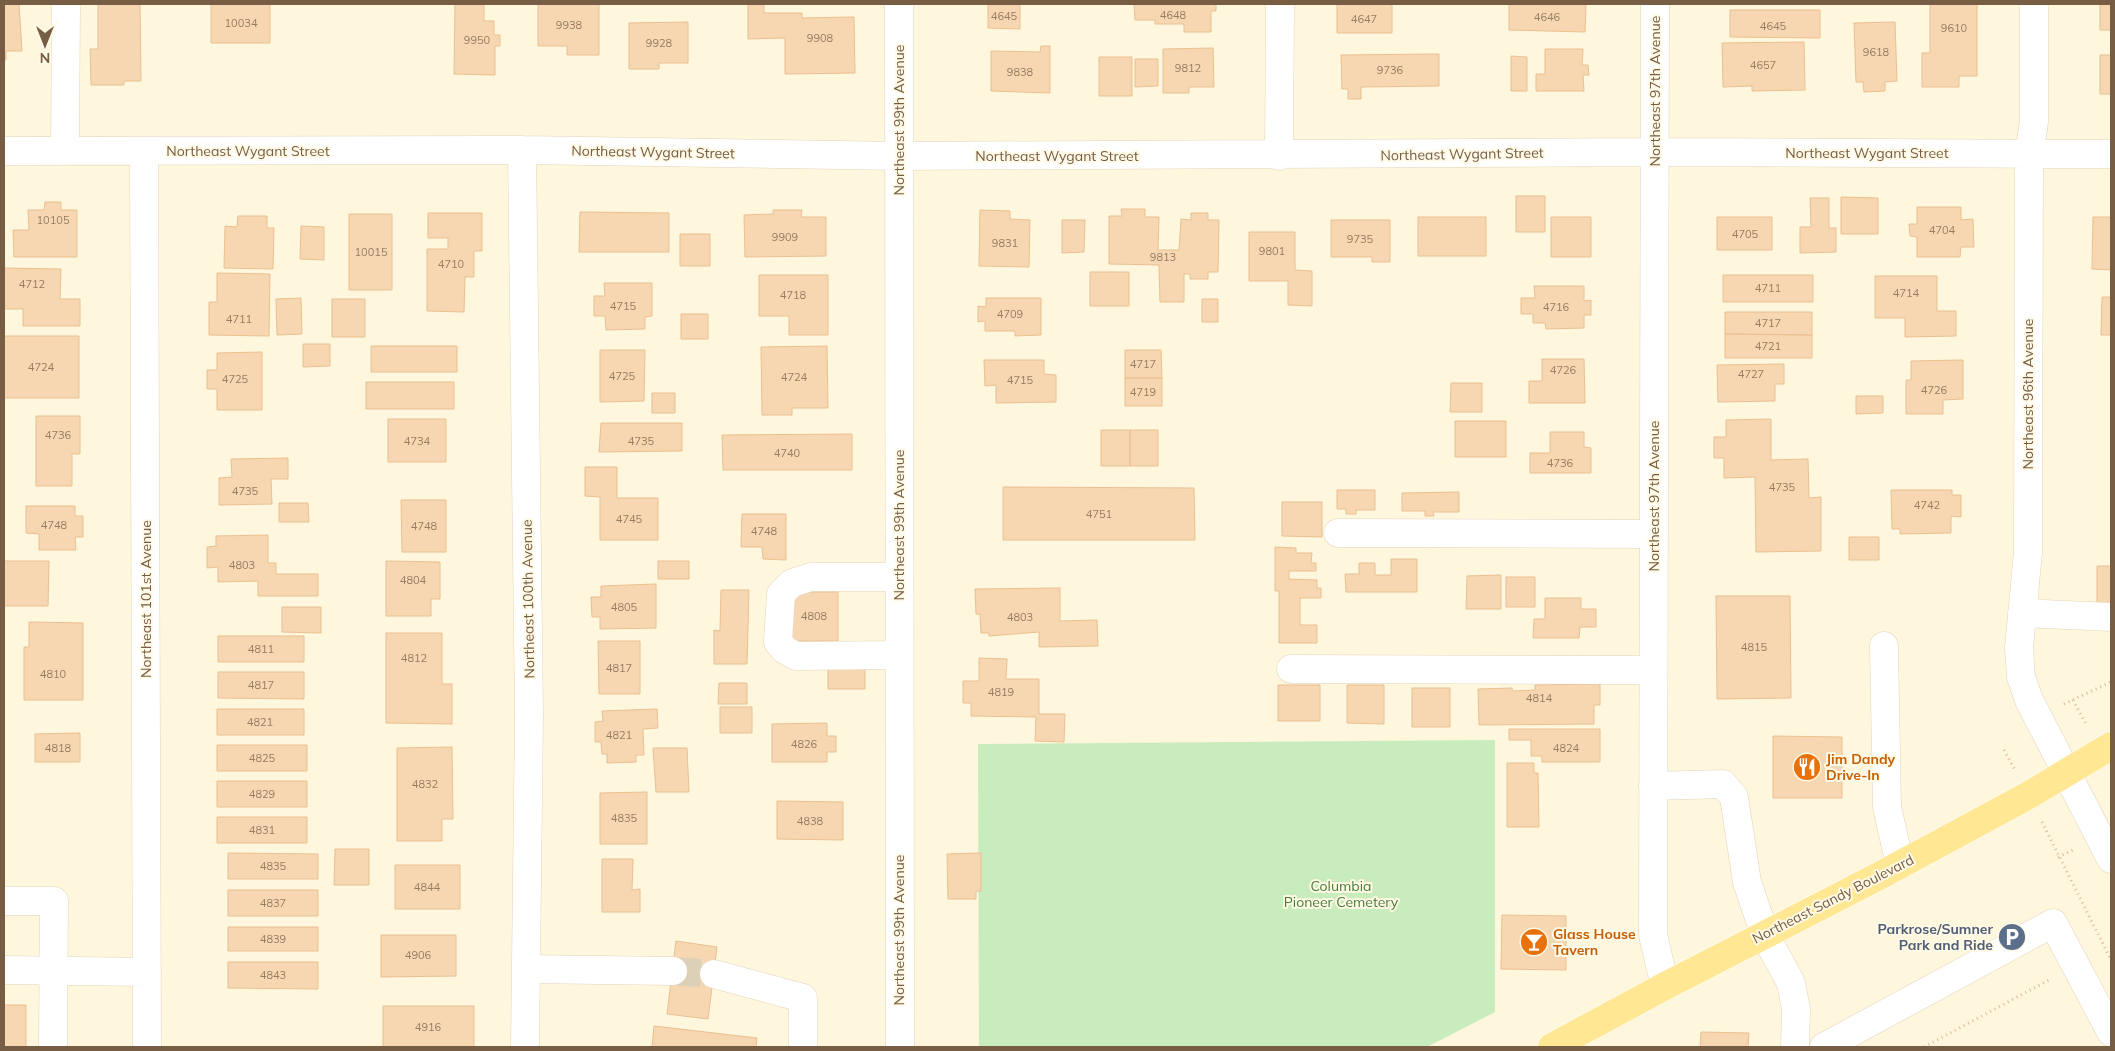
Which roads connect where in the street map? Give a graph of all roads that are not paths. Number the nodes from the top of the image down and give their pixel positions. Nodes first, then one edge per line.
1 (66, 4) edge
2 (900, 4) edge
3 (1280, 4) edge
4 (1655, 4) edge
5 (2034, 4) edge
6 (522, 150) junction
7 (4, 151) edge
8 (65, 151) junction
9 (144, 151) junction
10 (1655, 152) junction
11 (2111, 154) edge
12 (2029, 155) junction
13 (899, 156) junction
14 (1279, 156) junction
15 (1338, 533) dead end
16 (1654, 534) junction
17 (899, 577) junction
18 (2022, 612) junction
19 (2111, 617) edge
20 (1884, 646) dead end
21 (899, 655) junction
22 (1290, 669) dead end
23 (1653, 670) junction
24 (2111, 746) edge
25 (2067, 773) junction
26 (1653, 786) junction
27 (2111, 859) edge
28 (1900, 865) junction
29 (4, 901) edge
30 (1765, 935) junction
31 (526, 969) junction
32 (4, 970) edge
33 (53, 970) junction
34 (673, 971) tunnel mouth
35 (147, 972) junction
36 (714, 974) tunnel mouth
37 (1665, 986) junction
38 (2111, 1032) edge
39 (53, 1047) edge
40 (147, 1047) edge
41 (525, 1047) edge
42 (803, 1047) edge
43 (900, 1047) edge
44 (1552, 1047) edge
45 (1795, 1047) edge
46 (1824, 1047) edge

1 - 8 street
2 - 13 street, Northeast 99th Avenue
3 - 14 street
4 - 10 street, Northeast 97th Avenue
5 - 12 street, Northeast 96th Avenue
6 - 9 street, Northeast Wygant Street
6 - 13 street, Northeast Wygant Street
6 - 31 street, Northeast 100th Avenue
7 - 8 street, Northeast Wygant Street
8 - 9 street, Northeast Wygant Street
9 - 35 street, Northeast 101st Avenue
10 - 12 street, Northeast Wygant Street
10 - 14 street, Northeast Wygant Street
10 - 16 street, Northeast 97th Avenue
11 - 12 street, Northeast Wygant Street
12 - 18 street, Northeast 96th Avenue
13 - 14 street, Northeast Wygant Street
13 - 17 street, Northeast 99th Avenue
15 - 16 street
16 - 23 street, Northeast 97th Avenue
17 - 21 street, Northeast 99th Avenue
17 - 21 street
18 - 19 street
18 - 25 street, Northeast 96th Avenue
20 - 28 street
21 - 43 street, Northeast 99th Avenue
22 - 23 street
23 - 26 street, Northeast 97th Avenue
24 - 25 main road, Northeast Sandy Boulevard
25 - 27 street, Northeast 96th Avenue
25 - 28 main road, Northeast Sandy Boulevard
26 - 30 street
26 - 37 street, Northeast 97th Avenue
28 - 30 main road, Northeast Sandy Boulevard
29 - 33 street
30 - 37 main road, Northeast Sandy Boulevard
30 - 45 street
31 - 34 street
31 - 41 street, Northeast 100th Avenue
32 - 33 street
33 - 35 street
33 - 39 street
35 - 40 street, Northeast 101st Avenue
36 - 42 street
37 - 44 main road, Northeast Sandy Boulevard
38 - 46 street

